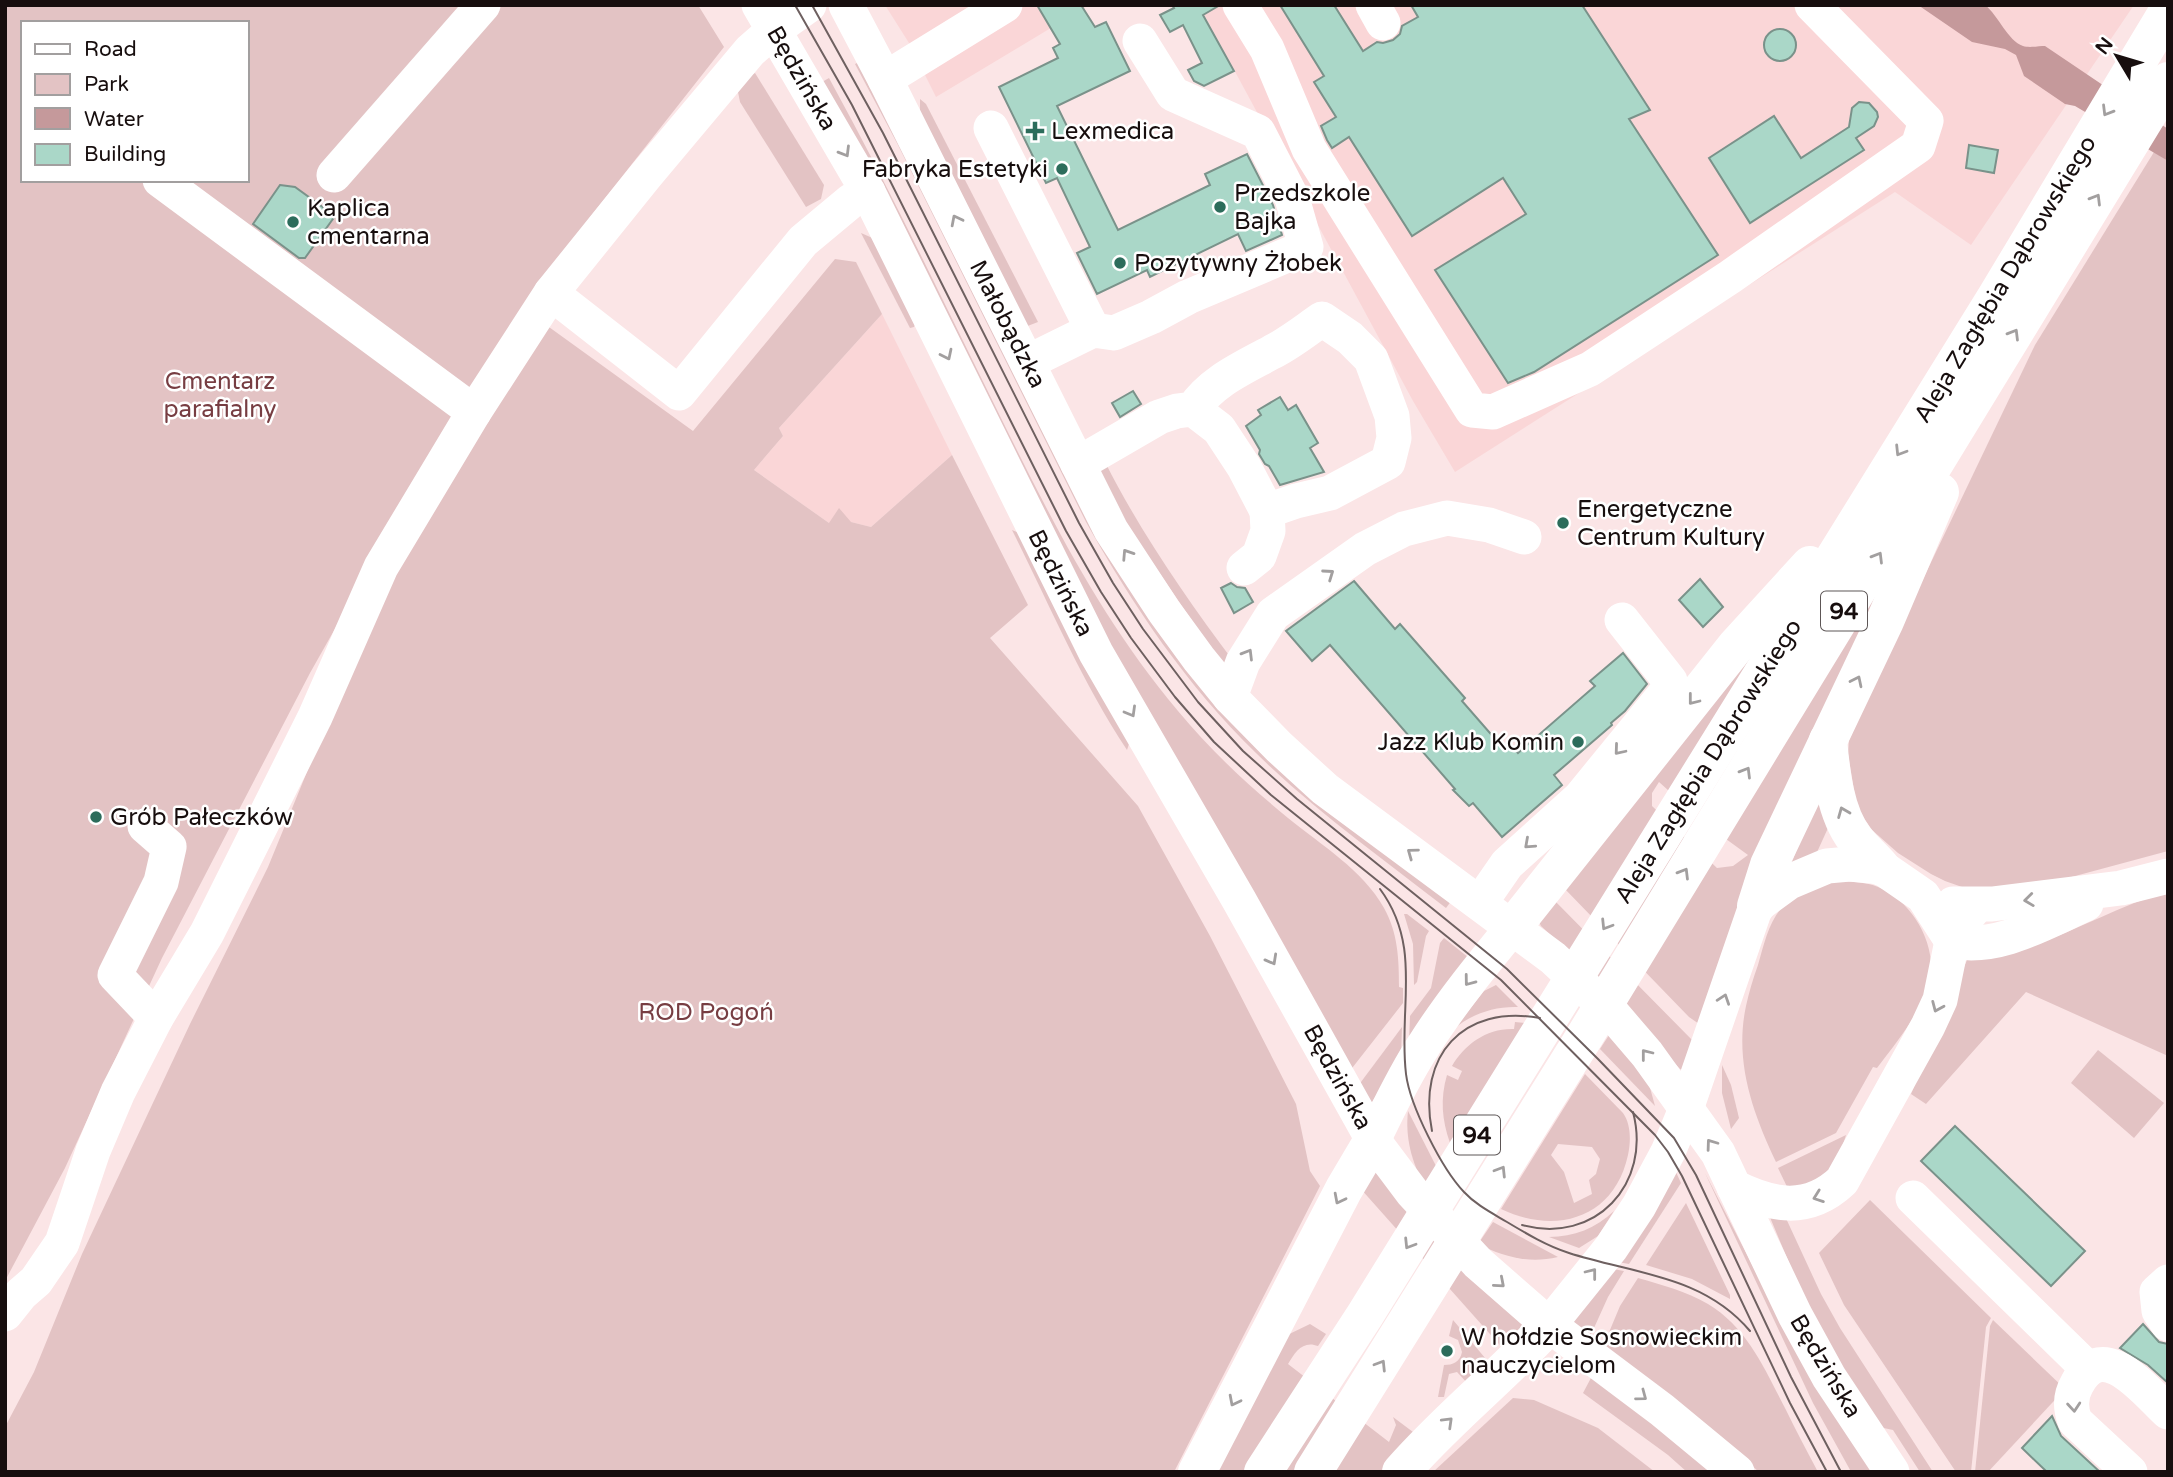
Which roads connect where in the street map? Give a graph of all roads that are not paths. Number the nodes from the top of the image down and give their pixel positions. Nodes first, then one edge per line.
1 (483, 5) edge
2 (809, 5) edge
3 (846, 5) edge
4 (1005, 5) edge
5 (1240, 5) edge
6 (1812, 5) edge
7 (2168, 11) edge
8 (766, 17) edge
9 (1140, 41) dead end
10 (885, 79) junction
11 (2168, 81) edge
12 (991, 128) dead end
13 (334, 175) dead end
14 (163, 182) edge
15 (868, 192) junction
16 (2045, 248) junction
17 (551, 293) junction
18 (1093, 330) junction
19 (1028, 362) junction
20 (1978, 392) junction
21 (1193, 410) junction
22 (474, 412) junction
23 (1078, 464) junction
24 (1869, 502) junction
25 (1267, 512) junction
26 (1524, 537) dead end
27 (1244, 568) dead end
28 (1629, 629) dead end
29 (1182, 636) joint
30 (1230, 696) junction
31 (1828, 740) junction
32 (145, 825) dead end
33 (1881, 867) junction
34 (2168, 876) edge
35 (2121, 888) junction
36 (1923, 896) junction
37 (1480, 903) junction
38 (1756, 905) junction
39 (1977, 905) junction
40 (1512, 928) junction
41 (1952, 941) junction
42 (156, 1018) junction
43 (1686, 1109) junction
44 (1373, 1140) junction
45 (1734, 1187) junction
46 (1913, 1198) dead end
47 (2168, 1282) edge
48 (5, 1314) edge
49 (2168, 1324) edge
50 (1549, 1325) junction
51 (2086, 1371) junction
52 (2168, 1412) edge
53 (1266, 1467) edge
54 (1197, 1472) edge
55 (1313, 1472) edge
56 (1401, 1472) edge
57 (1737, 1472) edge
58 (1892, 1472) edge
59 (2130, 1472) edge

1 - 13 street
2 - 8 street
3 - 10 street, Małobądzka
4 - 10 street
5 - 6 street
7 -> 16 main road, Aleja Zagłębia Dąbrowskiego / 94
8 -> 15 street, Będzińska
8 - 17 street
9 - 18 street
19 -> 10 street, Małobądzka
16 -> 11 main road, Aleja Zagłębia Dąbrowskiego / 94
12 - 18 street
14 - 22 street
15 - 17 street
15 -> 44 street, Będzińska
20 -> 16 main road, Aleja Zagłębia Dąbrowskiego / 94
16 -> 24 main road, Aleja Zagłębia Dąbrowskiego / 94
17 - 22 street
18 - 19 street
19 - 23 street, Małobądzka
31 -> 20 main road
55 -> 20 main road, Aleja Zagłębia Dąbrowskiego / 94
21 - 23 street
21 - 25 street
21 - 25 street
22 - 42 street
29 -> 23 street, Małobądzka
24 -> 40 main road
24 -> 53 main road, Aleja Zagłębia Dąbrowskiego / 94
25 - 27 street
30 -> 26 street
28 -> 37 street
29 - 30 street, Będzińska
37 -> 30 street, Będzińska
33 -> 31 main road
31 - 38 main road
32 - 42 street
33 - 36 street
33 - 38 street
34 - 35 street
35 -> 39 street
35 - 41 street
36 - 39 street
36 - 41 street
37 - 40 street, Będzińska
43 -> 38 street
39 - 41 street
43 -> 40 street, Będzińska
40 -> 44 street, Będzińska
41 -> 45 street
42 - 48 street
45 -> 43 street, Będzińska
50 -> 43 street
44 -> 50 street, Będzińska
44 -> 54 main road
45 - 58 street, Będzińska
46 - 51 street
47 - 49 street
56 -> 50 main road
50 -> 57 street, Będzińska
51 - 52 street
51 -> 59 street

